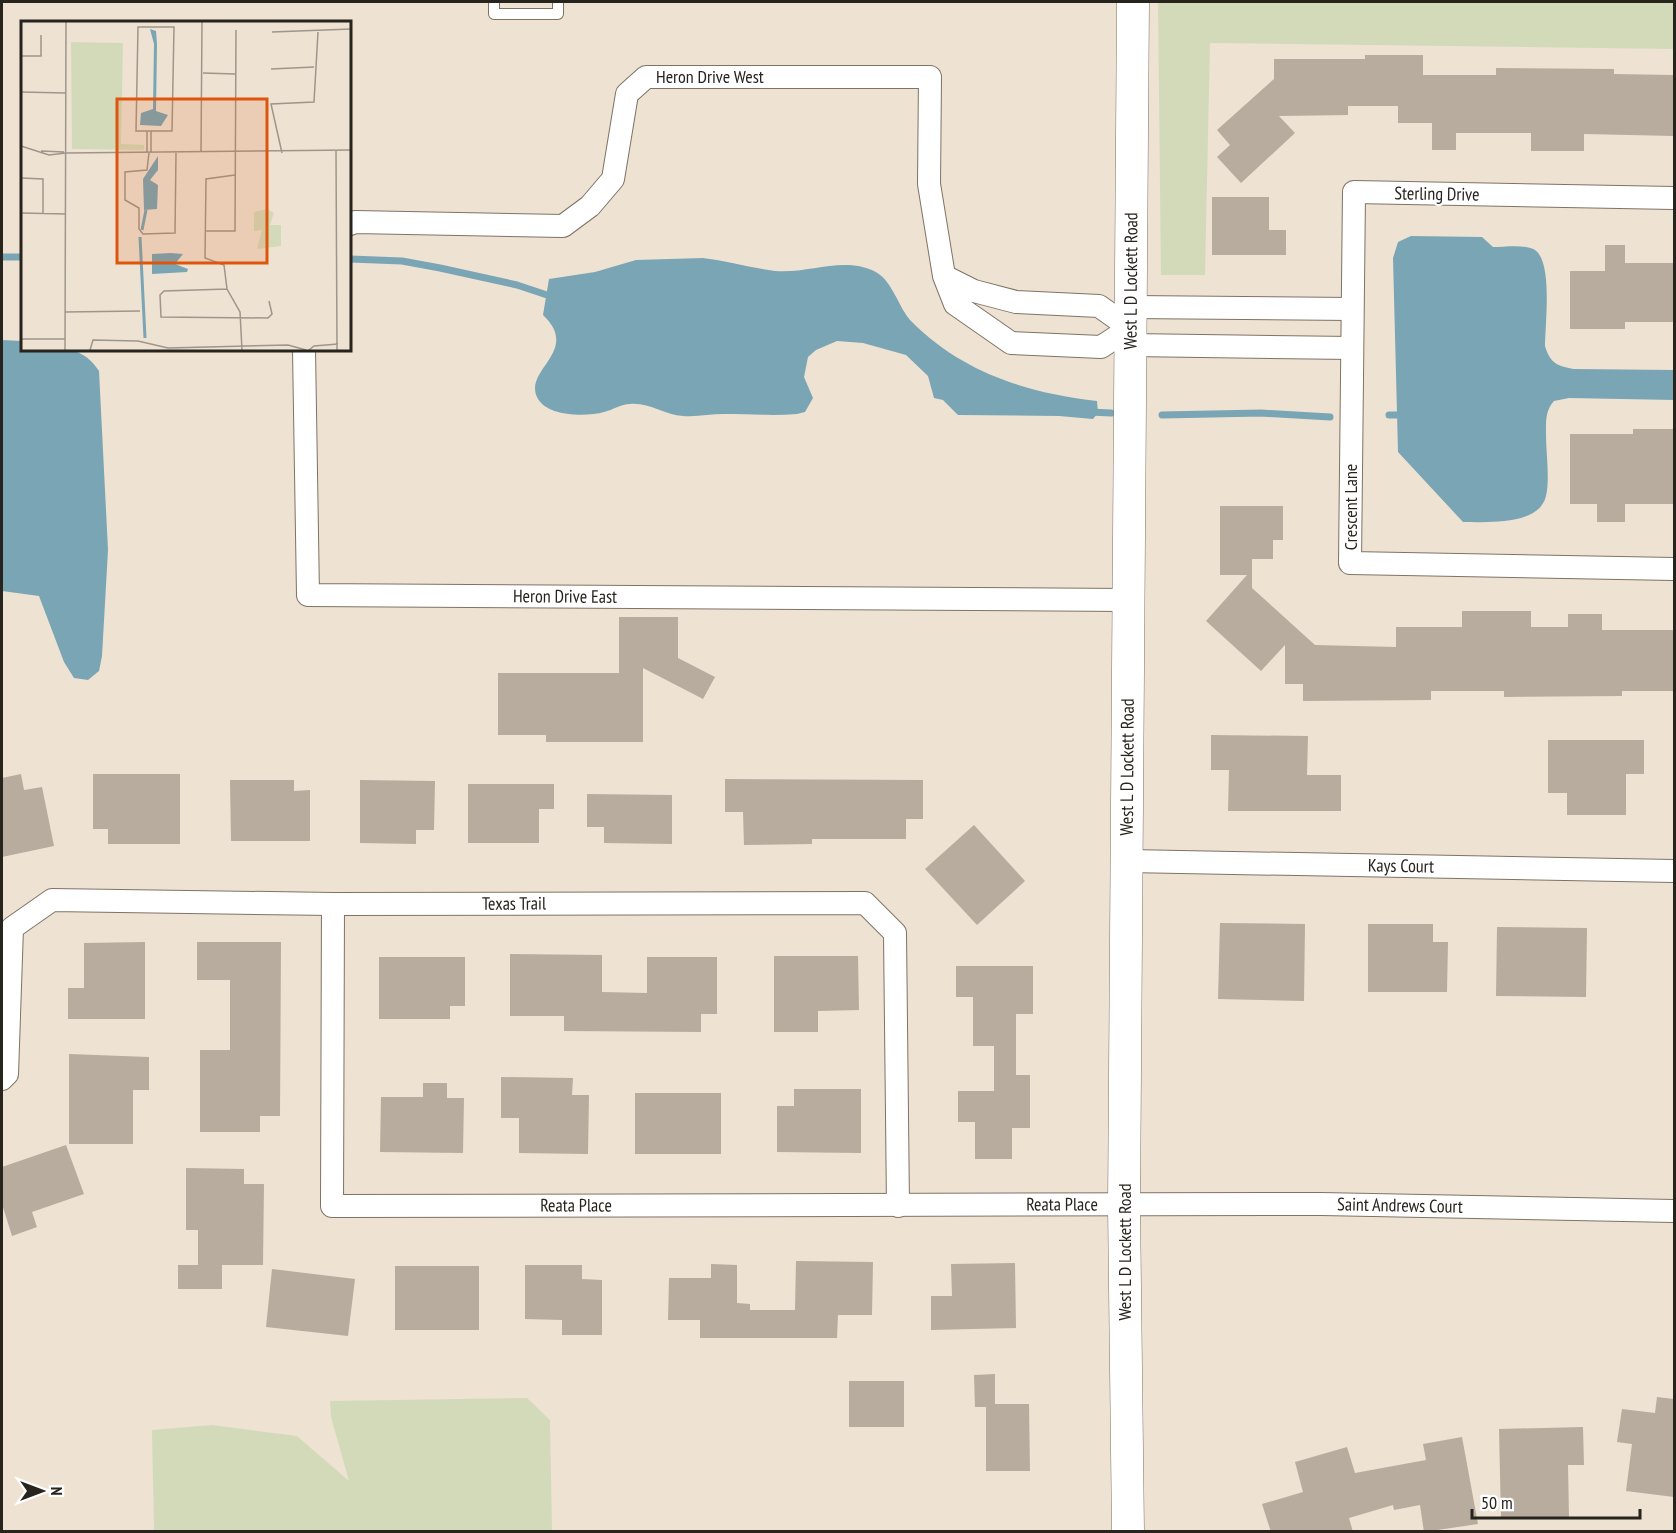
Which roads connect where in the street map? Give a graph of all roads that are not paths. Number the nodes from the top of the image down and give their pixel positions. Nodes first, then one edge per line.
1 (494, 2) edge
2 (558, 2) edge
3 (1133, 2) edge
4 (1674, 198) edge
5 (351, 224) edge
6 (944, 276) junction
7 (1352, 309) junction
8 (1130, 327) junction
9 (1352, 348) junction
10 (304, 351) edge
11 (1674, 569) edge
12 (1128, 600) junction
13 (1128, 861) junction
14 (1674, 871) edge
15 (333, 904) junction
16 (2, 1079) edge
17 (898, 1206) junction
18 (1124, 1206) junction
19 (1674, 1210) edge
20 (1128, 1532) edge

1 - 2 lane
3 - 8 main road, West L D Lockett Road
4 - 7 street, Sterling Drive
5 - 6 street, Heron Drive West
6 - 8 street
6 - 8 street, Heron Drive West
7 - 8 street
7 - 9 street, Sterling Drive
8 - 9 street
8 - 12 main road, West L D Lockett Road
9 - 11 street, Crescent Lane
10 - 12 street, Heron Drive East
12 - 13 main road, West L D Lockett Road
13 - 14 street, Kays Court
13 - 18 main road, West L D Lockett Road
15 - 16 street, Texas Trail
15 - 17 street, Texas Trail
15 - 17 street, Reata Place
17 - 18 street, Reata Place
18 - 19 street, Saint Andrews Court
18 - 20 main road, West L D Lockett Road

